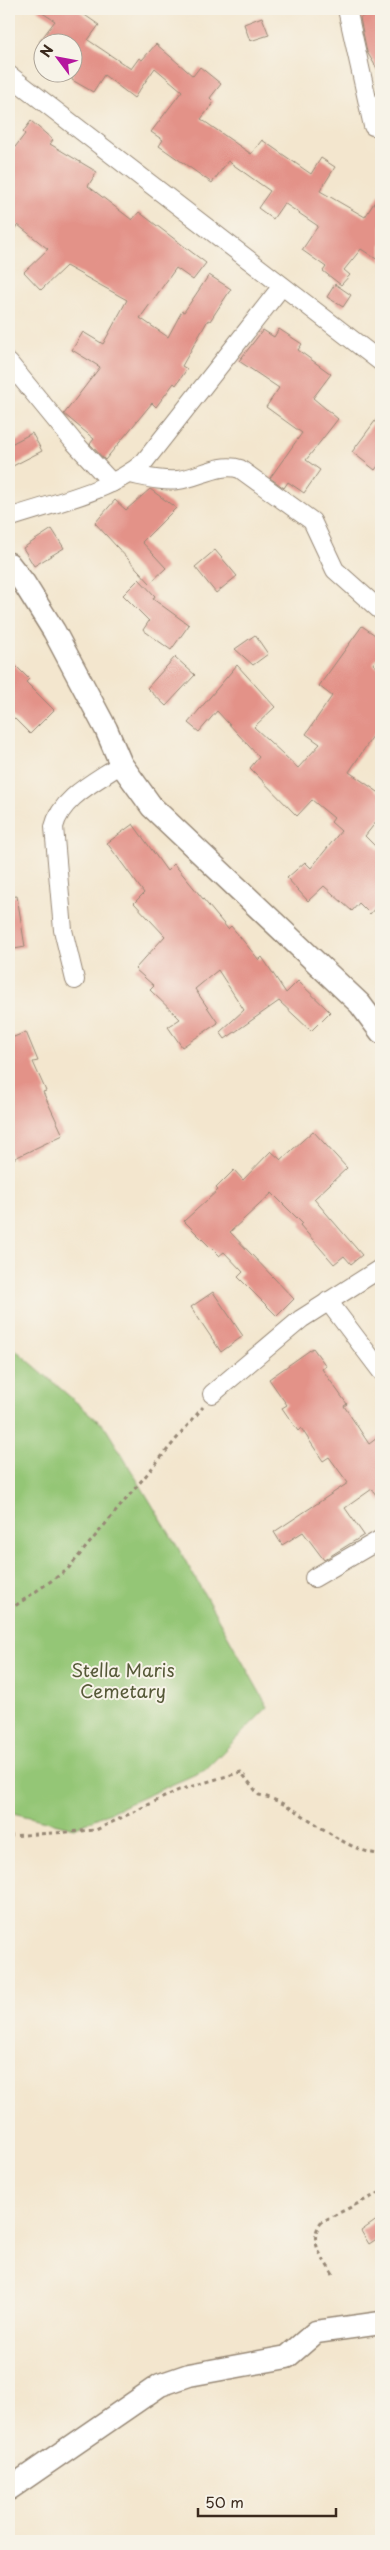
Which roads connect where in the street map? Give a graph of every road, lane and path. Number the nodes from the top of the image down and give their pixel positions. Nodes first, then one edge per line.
1 (348, 9) edge
2 (9, 75) edge
3 (373, 126) dead end
4 (282, 286) junction
5 (381, 362) edge
6 (9, 363) edge
7 (130, 474) junction
8 (112, 483) junction
9 (9, 518) edge
10 (9, 564) edge
11 (381, 611) edge
12 (121, 764) junction
13 (75, 980) dead end
14 (381, 1032) edge
15 (381, 1268) edge
16 (328, 1301) junction
17 (381, 1371) edge
18 (212, 1394) joint
19 (381, 1539) edge
20 (314, 1578) dead end
21 (9, 1610) edge
22 (9, 1836) edge
23 (381, 1854) edge
24 (381, 2192) edge
25 (333, 2275) dead end
26 (381, 2323) edge
27 (9, 2489) edge

1 - 3 street
2 - 4 street
4 - 5 street
4 - 7 street
6 - 8 street
7 - 8 street
7 - 11 street
8 - 9 street
10 - 12 street
12 - 13 street
12 - 14 street
15 - 16 street
16 - 17 street
16 - 18 street
18 - 21 path
19 - 20 street
22 - 23 path
24 - 25 path
26 - 27 street

